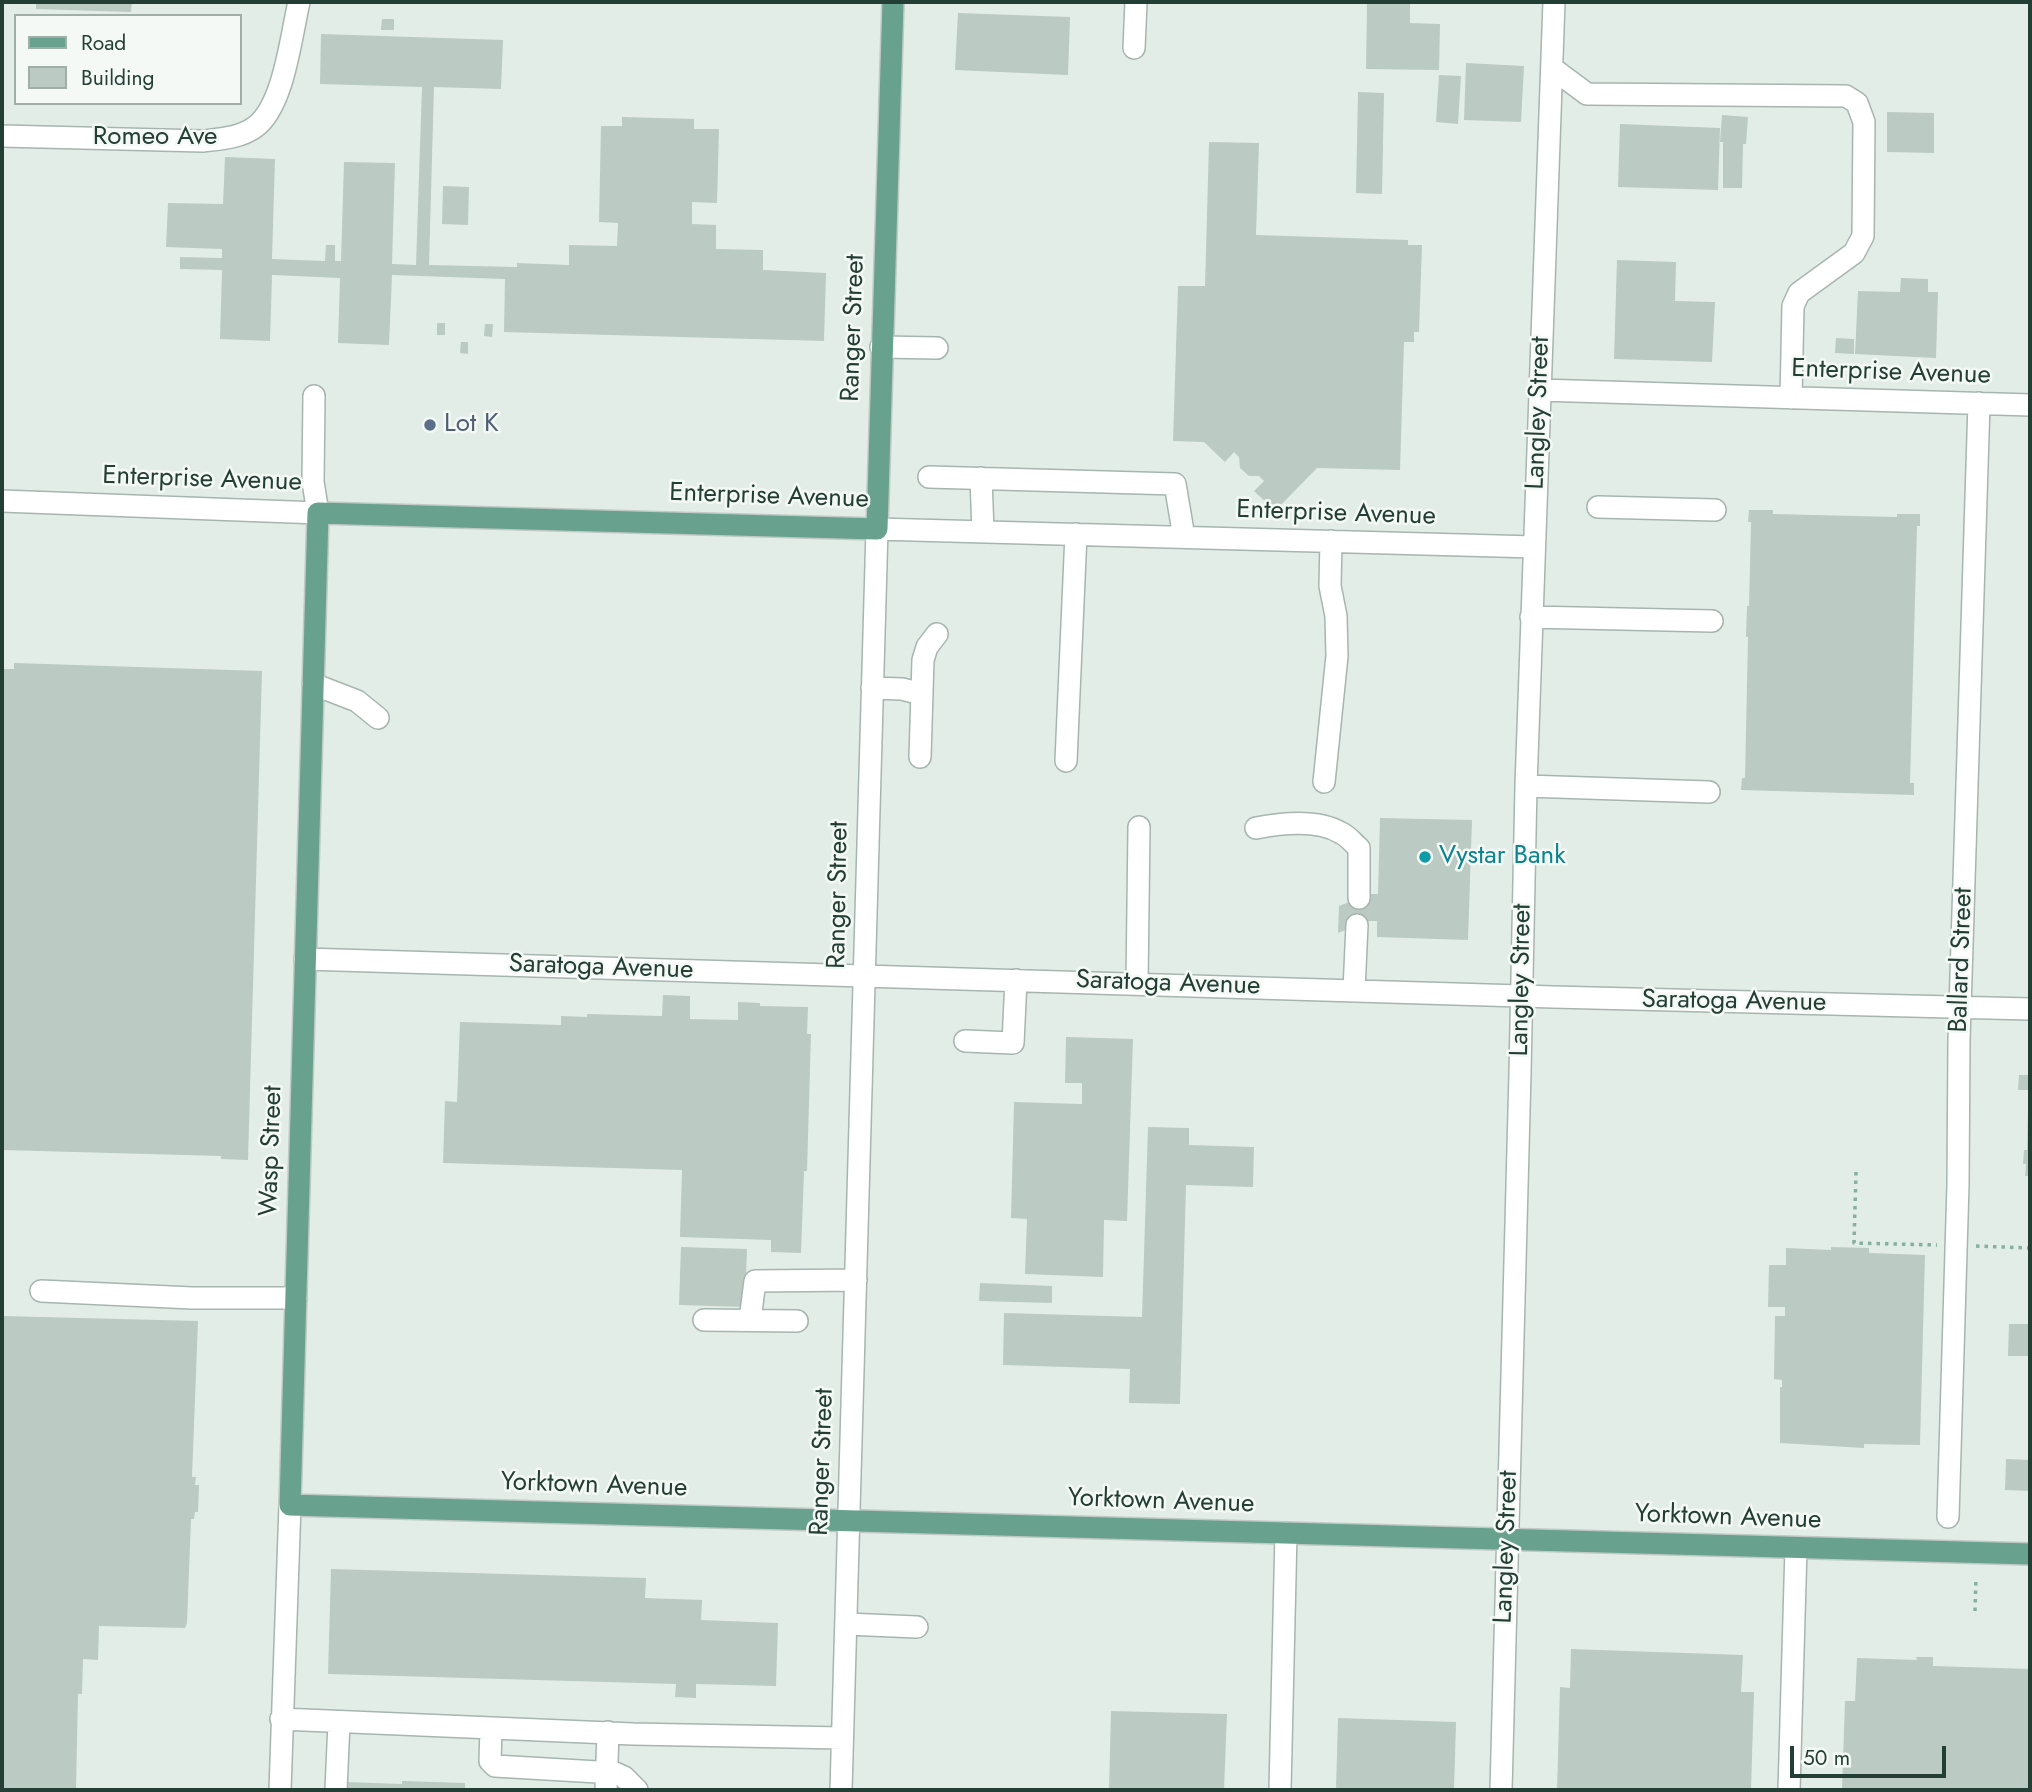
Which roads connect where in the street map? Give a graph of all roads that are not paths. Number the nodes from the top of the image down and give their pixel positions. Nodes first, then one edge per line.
1 (299, 2) edge
2 (893, 2) edge
3 (1136, 2) edge
4 (1555, 2) edge
5 (1134, 48) dead end
6 (1552, 68) junction
7 (2, 136) edge
8 (881, 347) junction
9 (937, 348) dead end
10 (1540, 390) junction
11 (314, 396) dead end
12 (1791, 398) junction
13 (1979, 403) junction
14 (2030, 405) edge
15 (929, 477) dead end
16 (981, 478) junction
17 (2, 501) edge
18 (1598, 507) dead end
19 (1715, 510) dead end
20 (318, 513) junction
21 (877, 529) junction
22 (982, 532) junction
23 (1076, 534) junction
24 (1184, 537) junction
25 (1331, 541) junction
26 (1534, 547) junction
27 (1531, 617) junction
28 (1712, 621) dead end
29 (937, 634) dead end
30 (313, 684) junction
31 (872, 688) junction
32 (922, 694) junction
33 (378, 718) dead end
34 (920, 757) dead end
35 (1066, 761) dead end
36 (1324, 782) dead end
37 (1526, 786) junction
38 (1709, 792) dead end
39 (1139, 827) dead end
40 (1256, 828) dead end
41 (1359, 898) dead end
42 (1357, 925) dead end
43 (305, 959) junction
44 (865, 976) junction
45 (1016, 980) junction
46 (1137, 984) junction
47 (1354, 990) junction
48 (1521, 996) junction
49 (1961, 1007) junction
50 (2030, 1009) edge
51 (965, 1041) dead end
52 (856, 1280) junction
53 (41, 1291) dead end
54 (296, 1298) junction
55 (704, 1320) dead end
56 (750, 1320) junction
57 (797, 1321) dead end
58 (290, 1505) junction
59 (1948, 1517) dead end
60 (849, 1522) junction
61 (1286, 1533) junction
62 (1507, 1540) junction
63 (1796, 1548) junction
64 (2030, 1554) edge
65 (846, 1624) junction
66 (917, 1627) dead end
67 (282, 1719) junction
68 (339, 1722) junction
69 (491, 1728) junction
70 (608, 1732) junction
71 (842, 1738) junction
72 (607, 1781) edge
73 (280, 1790) edge
74 (336, 1790) edge
75 (637, 1790) edge
76 (841, 1790) edge
77 (1280, 1790) edge
78 (1501, 1790) edge
79 (1789, 1790) edge

1 - 7 street, Romeo Ave
2 - 8 main road, Ranger Street
3 - 5 street
4 - 6 street, Langley Street
6 - 10 street, Langley Street
6 - 12 street
8 - 9 street
8 - 21 main road, Ranger Street
10 - 12 street, Enterprise Avenue
10 - 26 street, Langley Street
11 - 20 street
12 - 13 street, Enterprise Avenue
13 - 14 street, Enterprise Avenue
13 - 49 street, Ballard Street
15 - 16 street
16 - 22 street
16 - 24 street
17 - 20 street, Enterprise Avenue
18 - 19 street
20 - 21 main road, Enterprise Avenue
20 - 30 main road, Wasp Street
21 - 22 street, Enterprise Avenue
21 - 31 street, Ranger Street
22 - 23 street, Enterprise Avenue
23 - 24 street, Enterprise Avenue
23 - 35 street
24 - 25 street, Enterprise Avenue
25 - 26 street, Enterprise Avenue
25 - 36 street
26 - 27 street, Langley Street
27 - 28 street
27 - 37 street, Langley Street
29 - 32 street
30 - 33 street
30 - 43 main road, Wasp Street
31 - 32 street
31 - 44 street, Ranger Street
32 - 34 street
37 - 38 street
37 - 48 street, Langley Street
39 - 46 street
40 - 41 street
42 - 47 street
43 - 44 street, Saratoga Avenue
43 - 54 main road, Wasp Street
44 - 45 street, Saratoga Avenue
44 - 52 street, Ranger Street
45 - 46 street, Saratoga Avenue
45 - 51 street
46 - 47 street, Saratoga Avenue
47 - 48 street, Saratoga Avenue
48 - 49 street, Saratoga Avenue
48 - 62 street, Langley Street
49 - 50 street, Saratoga Avenue
49 - 59 street, Ballard Street
52 - 56 street
52 - 60 street, Ranger Street
53 - 54 street
54 - 58 main road, Wasp Street
55 - 56 street
56 - 57 street
58 - 60 main road, Yorktown Avenue
58 - 67 street, Wasp Street
60 - 61 main road, Yorktown Avenue
60 - 65 street, Ranger Street
61 - 62 main road, Yorktown Avenue
61 - 77 street
62 - 63 main road, Yorktown Avenue
62 - 78 street, Langley Street
63 - 64 main road, Yorktown Avenue
63 - 79 street
65 - 66 street
65 - 71 street, Ranger Street
67 - 68 street
67 - 73 street, Wasp Street
68 - 69 street
68 - 74 street
69 - 70 street
69 - 72 street
70 - 71 street
70 - 72 street
71 - 76 street, Ranger Street
72 - 75 street

